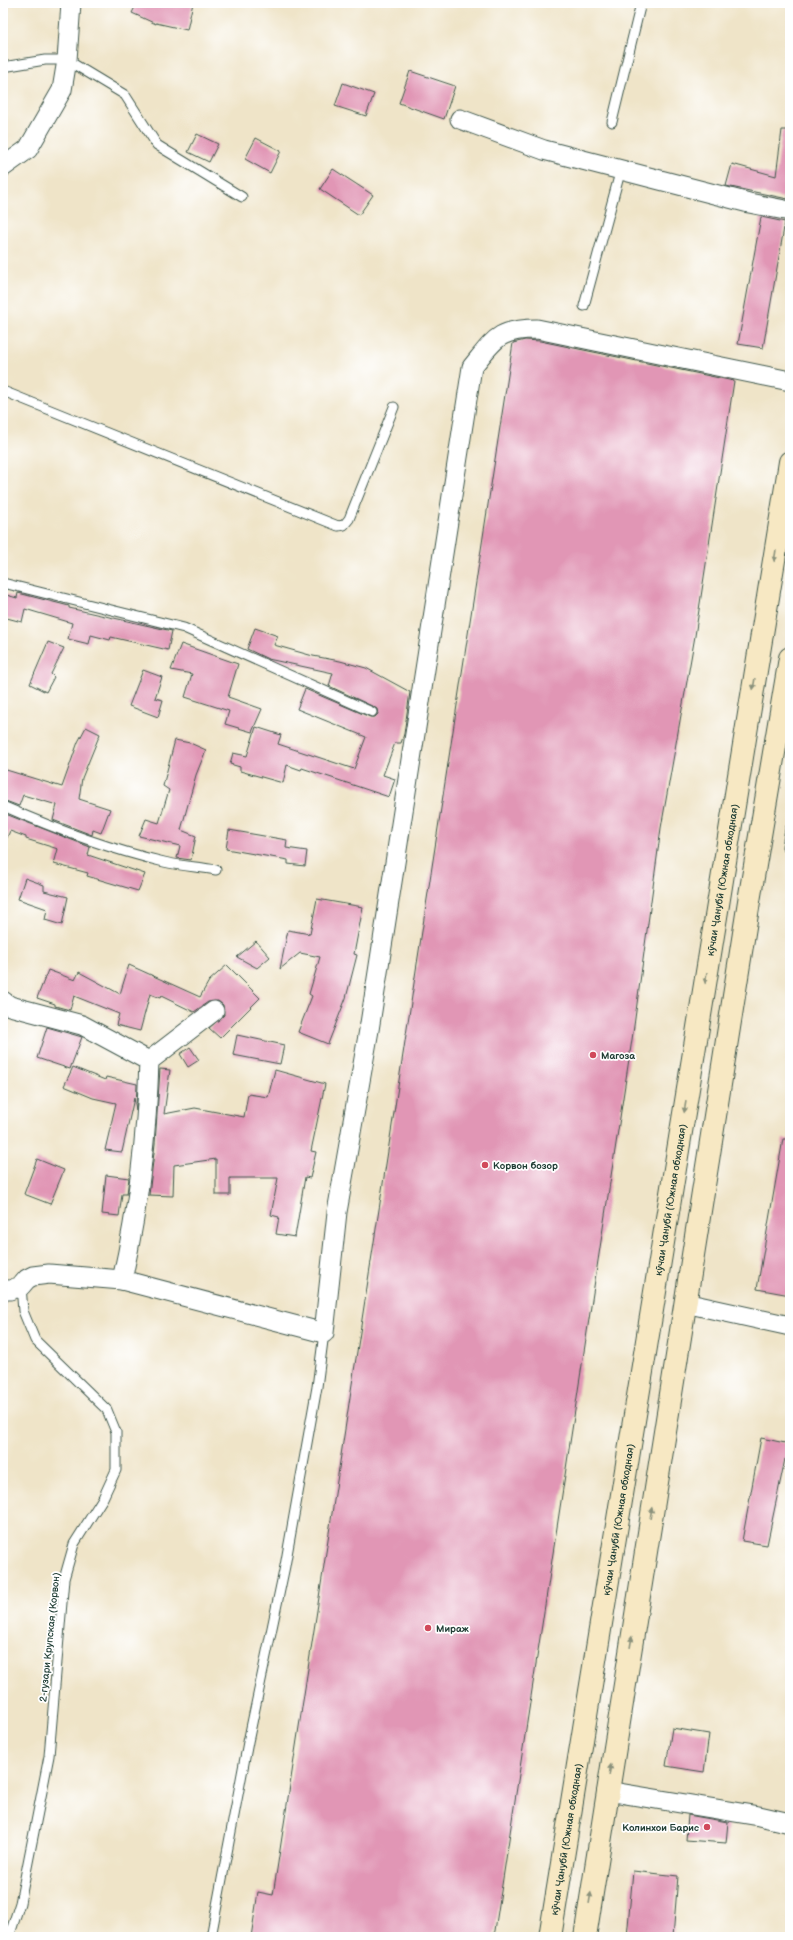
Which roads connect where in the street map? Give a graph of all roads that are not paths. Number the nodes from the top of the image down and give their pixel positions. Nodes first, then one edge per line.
1 (71, 3) edge
2 (641, 3) edge
3 (67, 60) junction
4 (3, 67) edge
5 (460, 119) dead end
6 (612, 122) dead end
7 (3, 167) edge
8 (620, 169) junction
9 (242, 196) dead end
10 (790, 211) edge
11 (584, 306) dead end
12 (790, 381) edge
13 (3, 391) edge
14 (394, 407) dead end
15 (790, 462) edge
16 (3, 583) edge
17 (790, 658) edge
18 (372, 712) dead end
19 (3, 806) edge
20 (790, 829) edge
21 (790, 849) edge
22 (216, 870) dead end
23 (3, 1001) edge
24 (214, 1011) dead end
25 (149, 1061) junction
26 (122, 1280) junction
27 (12, 1288) edge
28 (685, 1303) junction
29 (790, 1326) edge
30 (324, 1333) junction
31 (607, 1791) junction
32 (790, 1823) edge
33 (9, 1937) edge
34 (211, 1937) edge
35 (550, 1937) edge
36 (584, 1937) edge

1 - 3 street
2 - 6 lane
3 - 4 lane
3 - 7 street
3 - 9 lane
5 - 8 street
8 - 10 street
8 - 11 lane
12 - 30 street
13 - 14 lane
15 -> 35 main road, кӯчаи Ҷанубӣ (Южная обходная)
16 - 18 lane
17 - 28 main road
19 - 22 lane
20 - 21 lane
23 - 25 street
24 - 25 street
25 - 26 street
26 - 27 street
26 - 30 street
27 - 33 lane, 2-гузари Крупская (Корвон)
28 - 29 street
31 -> 28 main road
30 - 34 lane
31 - 32 street
36 -> 31 main road

